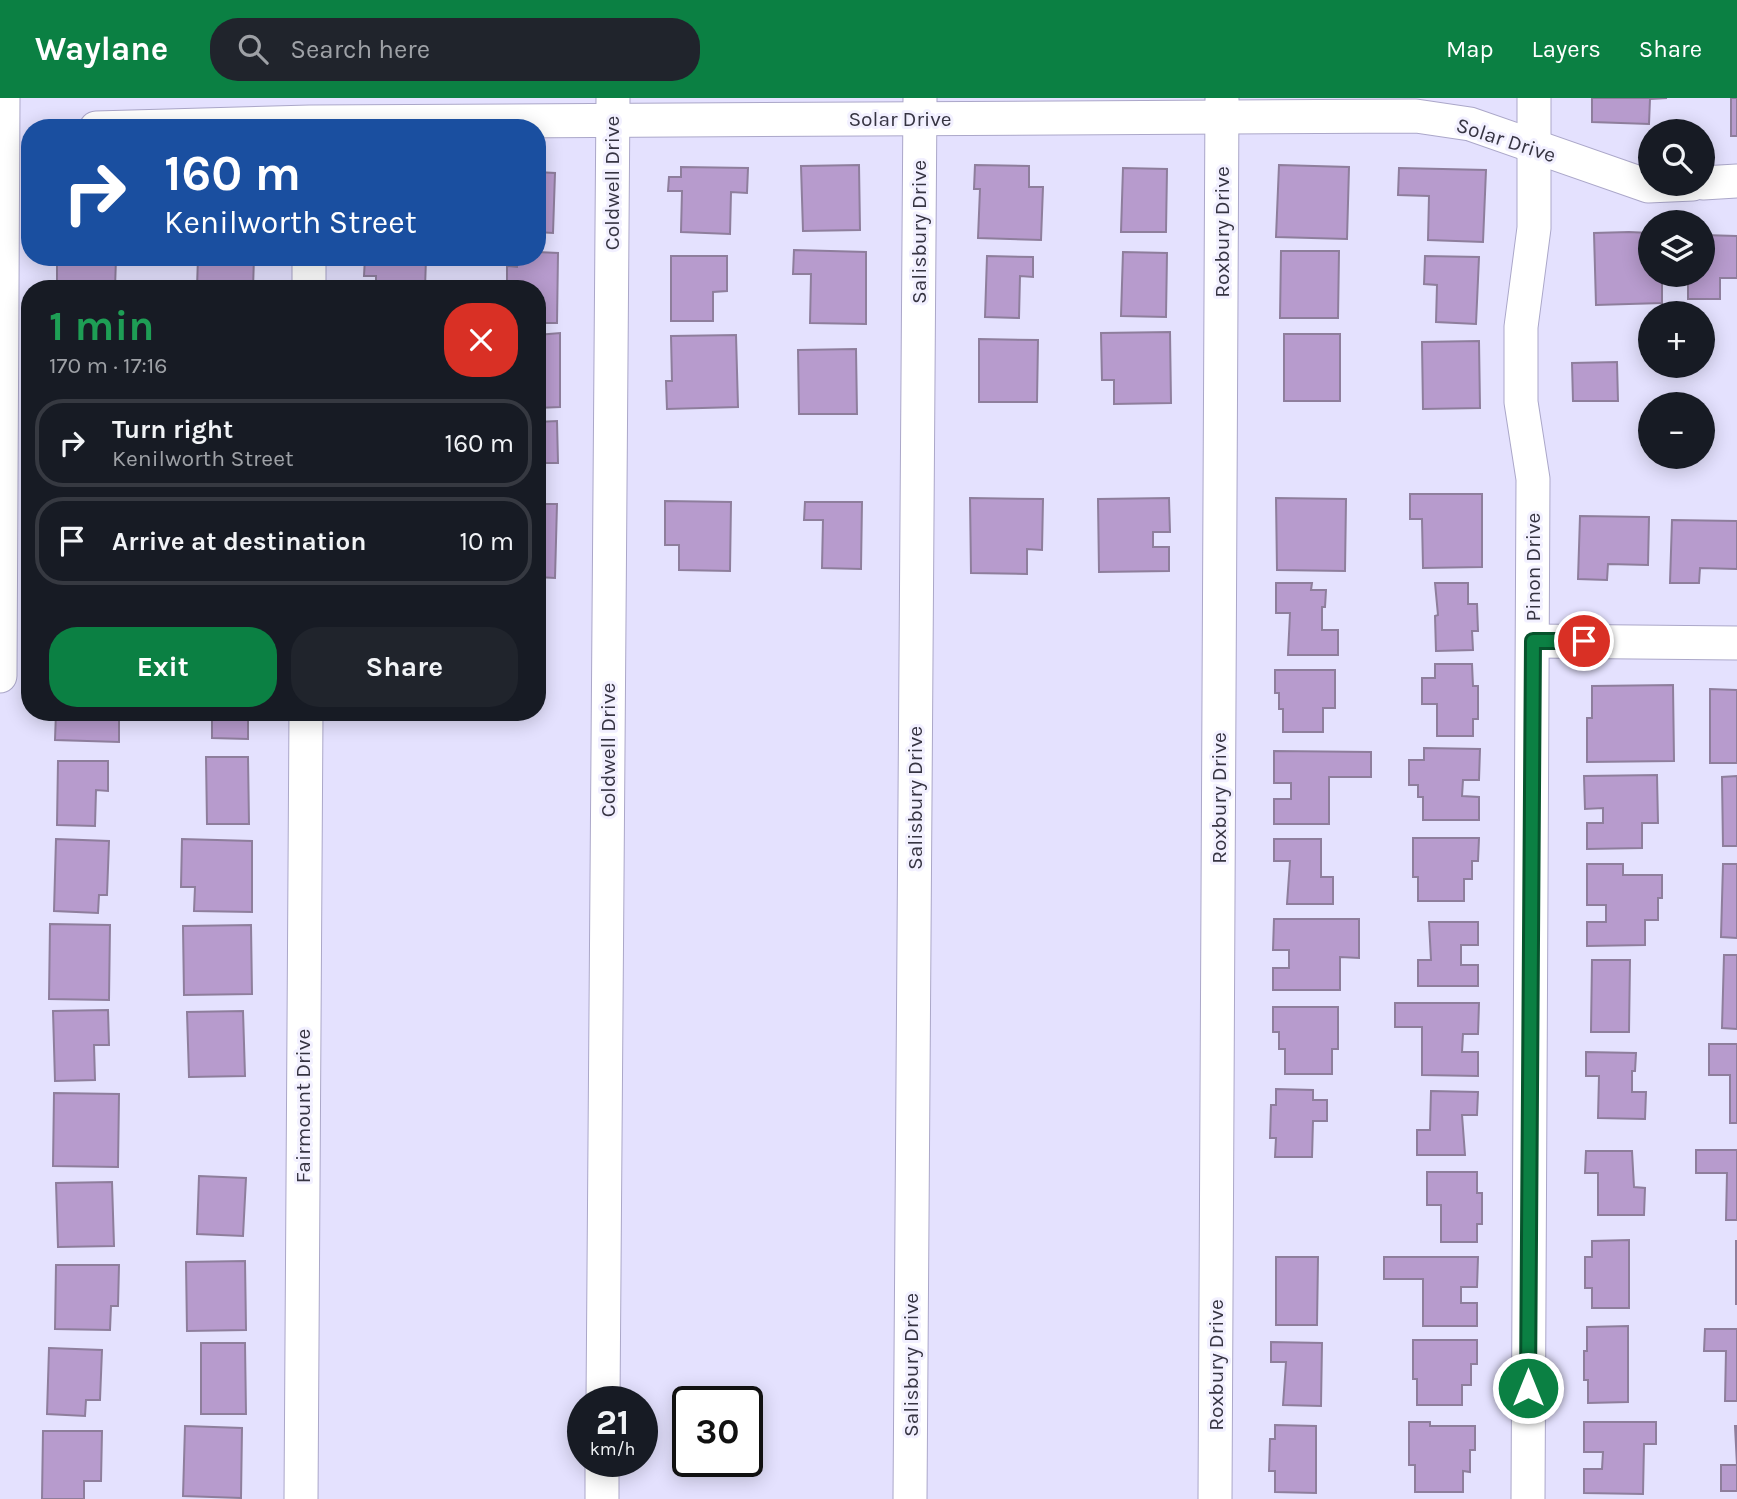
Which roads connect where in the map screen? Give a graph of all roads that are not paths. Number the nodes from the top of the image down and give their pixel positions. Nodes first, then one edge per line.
1 (4, 98) edge
2 (1534, 98) edge
3 (1222, 107) edge
4 (613, 109) edge
5 (920, 109) edge
6 (310, 116) edge
7 (256, 119) edge
8 (11, 130) edge
9 (1534, 148) junction
10 (1737, 181) edge
11 (1715, 182) edge
12 (1638, 183) edge
13 (1, 437) edge
14 (1533, 641) junction
15 (1737, 643) edge
16 (0, 676) edge
17 (306, 721) edge
18 (603, 1386) edge
19 (602, 1477) edge
20 (301, 1499) edge
21 (602, 1499) edge
22 (910, 1499) edge
23 (1215, 1499) edge
24 (1528, 1499) edge

1 - 8 street
2 - 9 street, Pinon Drive
3 - 5 street, Solar Drive
3 - 9 street, Solar Drive
3 - 23 street, Roxbury Drive
4 - 5 street, Solar Drive
4 - 6 street, Solar Drive
4 - 18 street, Coldwell Drive
5 - 22 street, Salisbury Drive
6 - 7 street, Solar Drive
8 - 13 street
9 - 12 street, Solar Drive
9 - 14 street, Pinon Drive
10 - 11 street
13 - 16 street
14 - 15 street
14 - 24 street, Pinon Drive
17 - 20 street, Fairmount Drive
19 - 21 street

